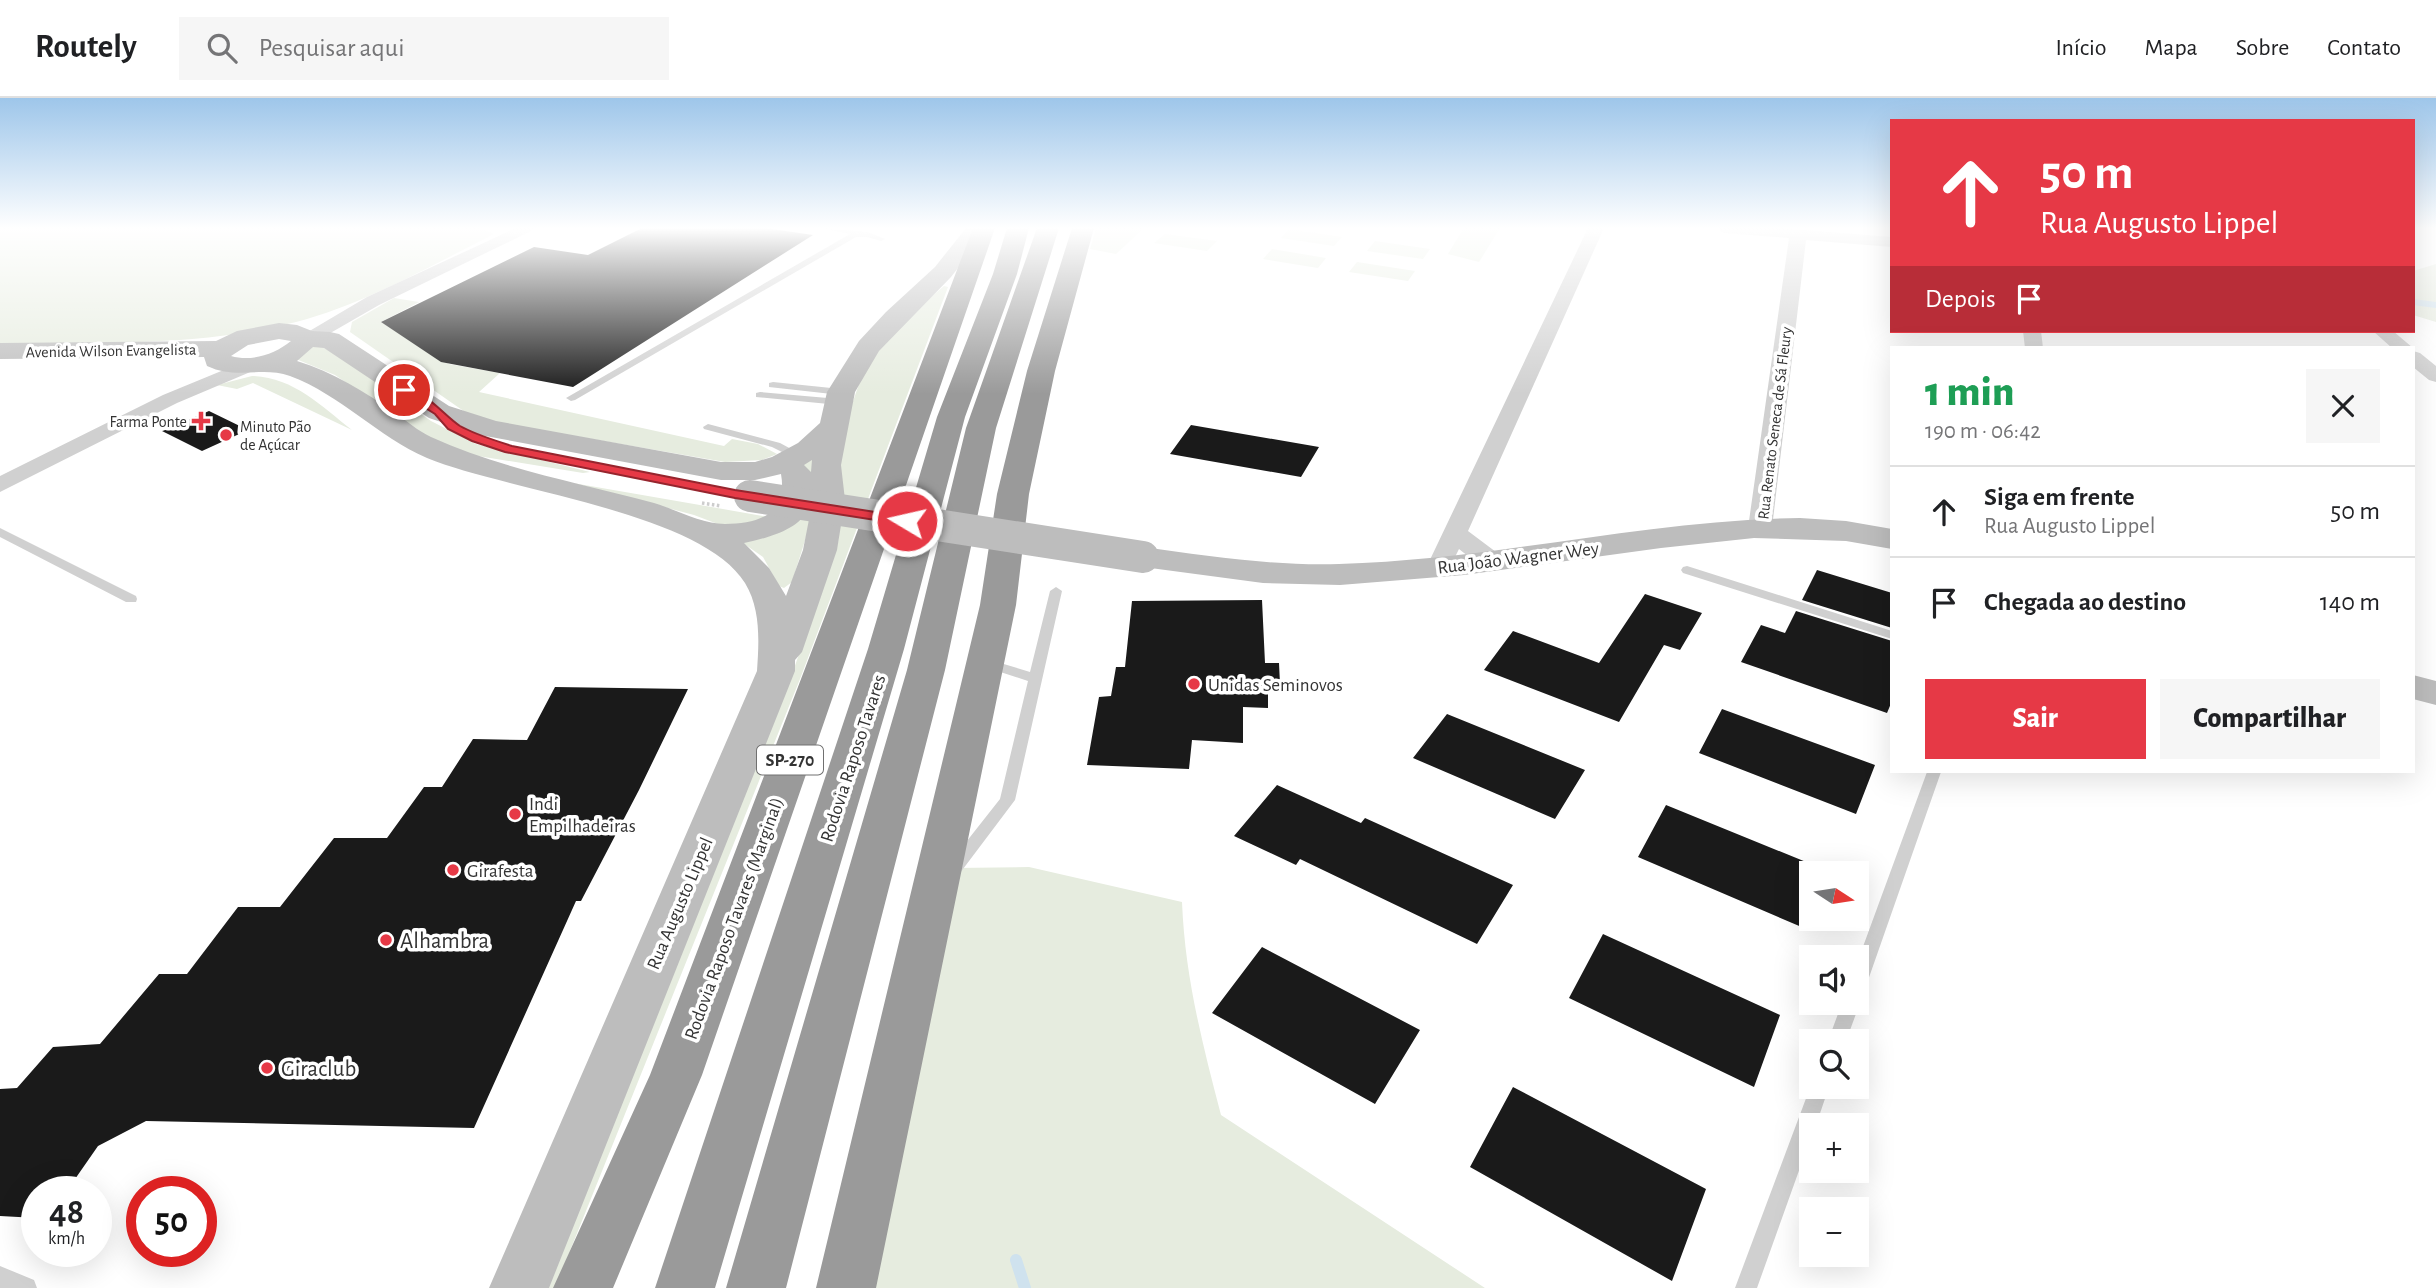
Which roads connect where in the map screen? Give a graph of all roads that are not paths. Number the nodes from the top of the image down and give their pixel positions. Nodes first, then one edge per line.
1 (410, 284) edge
2 (770, 284) edge
3 (931, 284) edge
4 (964, 284) edge
5 (1001, 284) edge
6 (1029, 284) edge
7 (1067, 284) edge
8 (1572, 284) edge
9 (1792, 284) edge
10 (373, 301) junction
11 (2384, 333) edge
12 (2401, 346) edge
13 (286, 348) junction
14 (0, 351) edge
15 (219, 354) junction
16 (2415, 359) edge
17 (2436, 376) edge
18 (773, 385) dead end
19 (760, 395) dead end
20 (571, 398) dead end
21 (170, 399) junction
22 (837, 407) junction
23 (439, 412) junction
24 (708, 428) dead end
25 (792, 461) junction
26 (482, 465) junction
27 (0, 485) edge
28 (743, 495) junction
29 (1760, 528) junction
30 (1455, 532) junction
31 (0, 533) edge
32 (709, 533) junction
33 (1890, 539) edge
34 (1496, 561) junction
35 (1439, 566) junction
36 (1687, 570) dead end
37 (1056, 591) dead end
38 (131, 599) dead end
39 (1890, 634) edge
40 (985, 663) junction
41 (776, 671) junction
42 (1036, 679) junction
43 (2415, 688) edge
44 (2436, 693) edge
45 (1934, 773) edge
46 (932, 898) junction
47 (1869, 953) edge
48 (1816, 1099) edge
49 (762, 1271) edge
50 (0, 1277) edge
51 (26, 1288) edge
52 (519, 1288) edge
53 (583, 1288) edge
54 (685, 1288) edge
55 (846, 1288) edge
56 (1746, 1288) edge

1 - 10 street
2 - 20 lane
3 - 22 main road
4 - 53 highway, Rodovia Raposo Tavares (Marginal) / SP-270
5 - 54 highway, Rodovia Raposo Tavares / SP-270
6 - 49 highway
7 - 40 highway
8 - 30 street
9 - 29 street, Rua Renato Seneca de Sá Fleury
10 - 13 street
10 - 13 street
11 - 12 street
13 - 15 main road
13 - 15 main road, Rua Augusto Lippel
13 - 21 street
13 - 23 main road
13 - 26 main road, Rua Augusto Lippel
14 - 15 main road, Avenida Wilson Evangelista
15 - 21 street
16 - 17 street
18 - 22 lane
19 - 22 lane
21 - 27 street
22 - 25 main road
22 - 41 main road
23 - 25 main road
23 - 28 main road
24 - 25 lane
25 - 32 main road, Rua Augusto Lippel
26 - 28 main road, Rua Augusto Lippel
26 - 32 main road, Rua Augusto Lippel
28 - 35 main road, Rua João Wagner Wey, bridge
29 - 33 main road, Rua João Wagner Wey
29 - 34 main road, Rua João Wagner Wey
30 - 34 street
30 - 35 street
31 - 38 lane
32 - 41 main road, Rua Augusto Lippel
34 - 35 main road, Rua João Wagner Wey
36 - 39 lane
37 - 42 lane
40 - 42 lane
40 - 46 highway
41 - 52 main road, Rua Augusto Lippel
42 - 46 lane
43 - 44 main road
45 - 47 lane
46 - 55 highway
48 - 56 lane
50 - 51 lane

